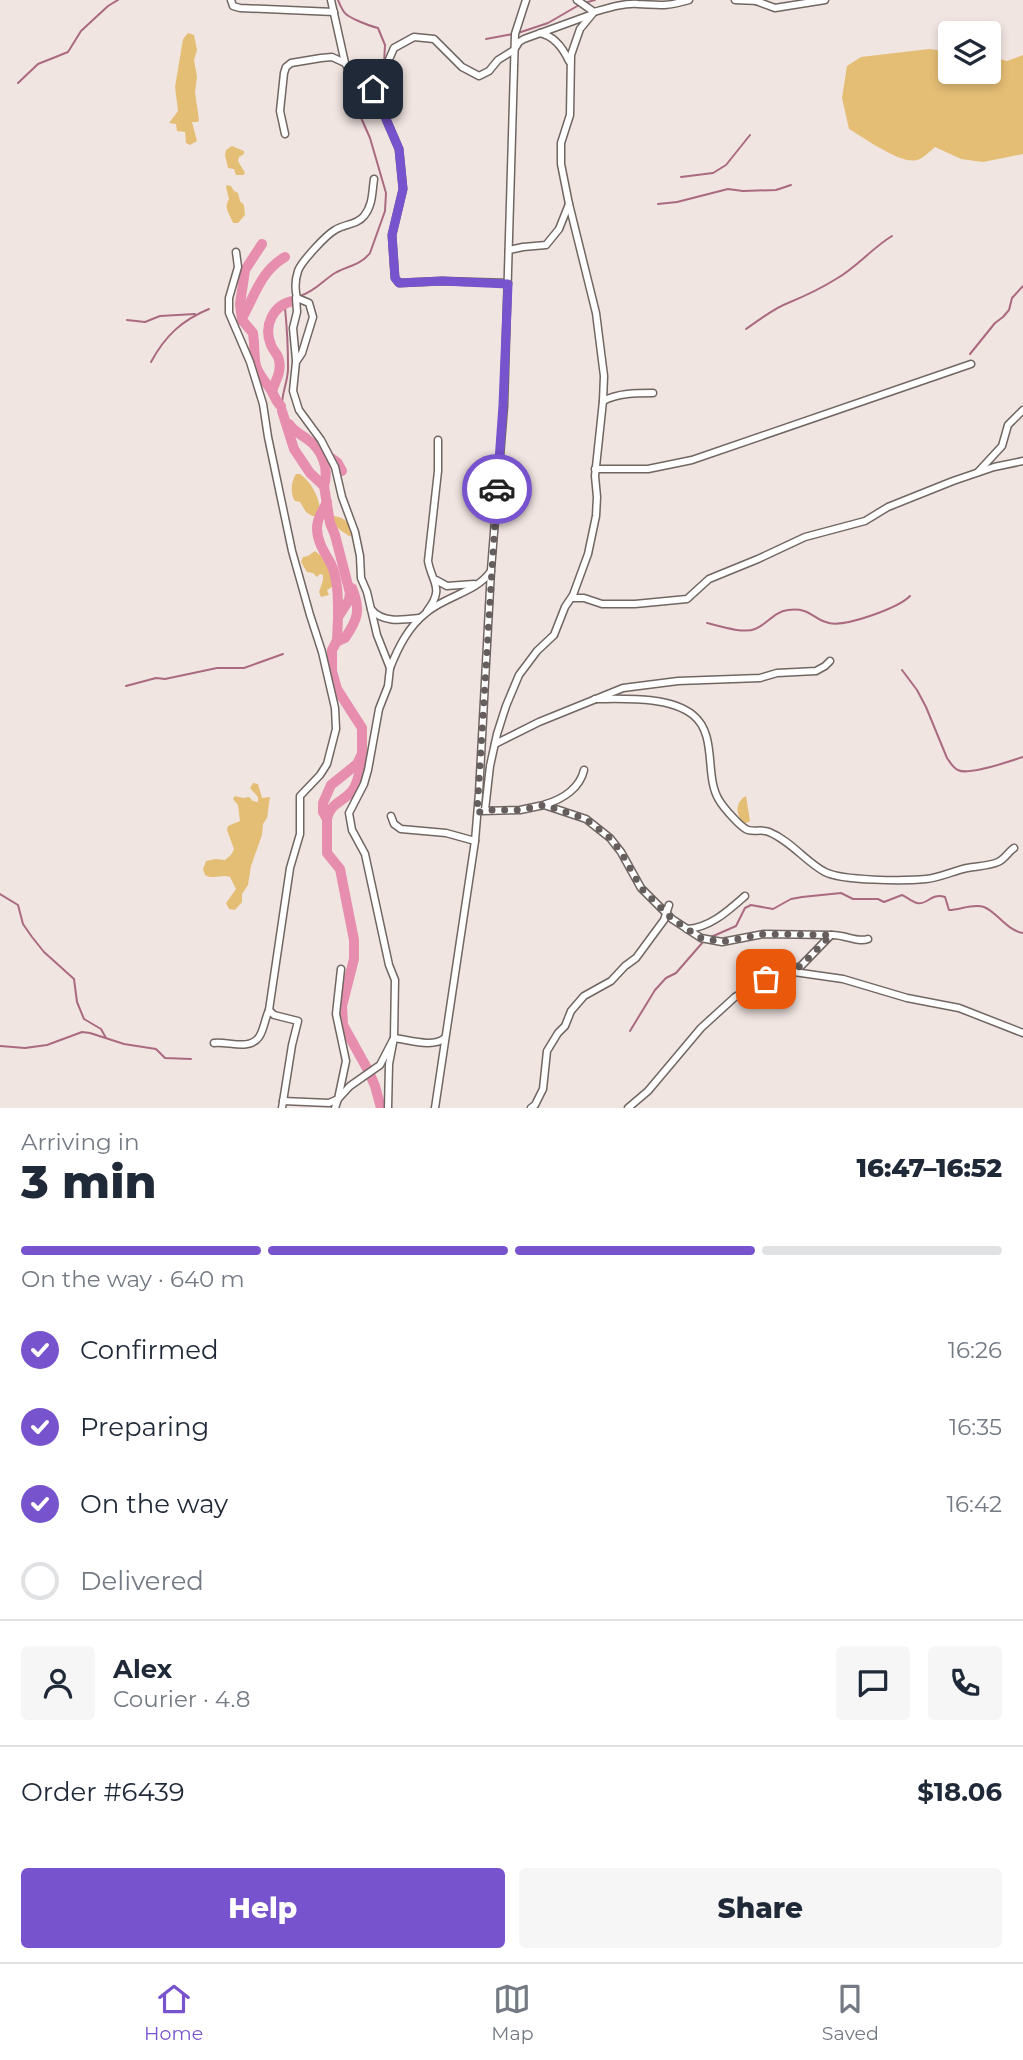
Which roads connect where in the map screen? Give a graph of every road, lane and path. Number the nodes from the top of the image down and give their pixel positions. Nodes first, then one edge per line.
1 (231, 0) edge
2 (331, 0) edge
3 (526, 0) edge
4 (578, 0) edge
5 (689, 0) edge
6 (735, 0) edge
7 (825, 0) edge
8 (759, 1) edge
9 (654, 3) edge
10 (334, 12) junction
11 (593, 14) junction
12 (540, 33) junction
13 (514, 50) junction
14 (345, 63) junction
15 (570, 66) junction
16 (369, 86) junction
17 (285, 134) dead end
18 (374, 179) dead end
19 (569, 204) junction
20 (509, 250) junction
21 (236, 252) dead end
22 (508, 284) junction
23 (296, 297) junction
24 (296, 362) junction
25 (971, 365) dead end
26 (653, 393) dead end
27 (603, 401) junction
28 (1023, 410) edge
29 (438, 440) dead end
30 (1023, 461) edge
31 (595, 469) junction
32 (977, 473) junction
33 (491, 570) junction
34 (436, 580) junction
35 (479, 583) junction
36 (572, 598) junction
37 (370, 608) junction
38 (427, 611) junction
39 (421, 617) junction
40 (830, 661) dead end
41 (390, 668) junction
42 (595, 699) junction
43 (495, 744) junction
44 (584, 770) dead end
45 (544, 805) junction
46 (485, 810) junction
47 (477, 813) junction
48 (391, 816) dead end
49 (475, 841) junction
50 (1014, 848) dead end
51 (745, 896) dead end
52 (669, 905) dead end
53 (666, 914) junction
54 (686, 929) junction
55 (831, 935) junction
56 (868, 939) dead end
57 (341, 969) dead end
58 (788, 972) junction
59 (269, 1010) junction
60 (1023, 1033) edge
61 (394, 1038) junction
62 (445, 1038) junction
63 (214, 1043) dead end
64 (338, 1099) junction
65 (283, 1105) edge
66 (335, 1108) edge
67 (388, 1108) edge
68 (435, 1108) edge
69 (531, 1108) edge
70 (628, 1108) edge

1 - 10 street
2 - 10 street
3 - 13 street
4 - 11 street
5 - 9 street
6 - 8 street
7 - 8 street
9 - 11 street
10 - 14 street
11 - 12 street
11 - 15 street
12 - 13 street
12 - 15 street
13 - 16 street
13 - 20 street
14 - 16 street
14 - 17 street
15 - 19 street
16 - 22 street
18 - 23 street
19 - 20 street
19 - 27 street
20 - 22 street
21 - 59 street
22 - 33 street
23 - 24 street
23 - 24 street
24 - 37 street
25 - 31 street
26 - 27 street
27 - 31 street
28 - 32 street
29 - 34 street
30 - 32 street
31 - 36 street
32 - 36 street
33 - 35 street
33 - 47 street
34 - 35 street
34 - 38 street
35 - 38 street
36 - 43 street
37 - 39 street
37 - 41 street
38 - 39 street
39 - 41 street
40 - 42 street
41 - 61 street
42 - 43 street
42 - 50 street
43 - 46 street
44 - 45 street
45 - 46 street
45 - 53 street
46 - 47 street
47 - 49 street
48 - 49 street
49 - 62 street
51 - 54 street
52 - 53 street
53 - 54 street
53 - 69 street
54 - 55 street
55 - 56 street
55 - 58 street
57 - 64 street
58 - 60 street
58 - 70 street
59 - 63 street
59 - 65 street
61 - 62 street
61 - 64 street
61 - 67 street
62 - 68 street
64 - 65 street
64 - 66 street

